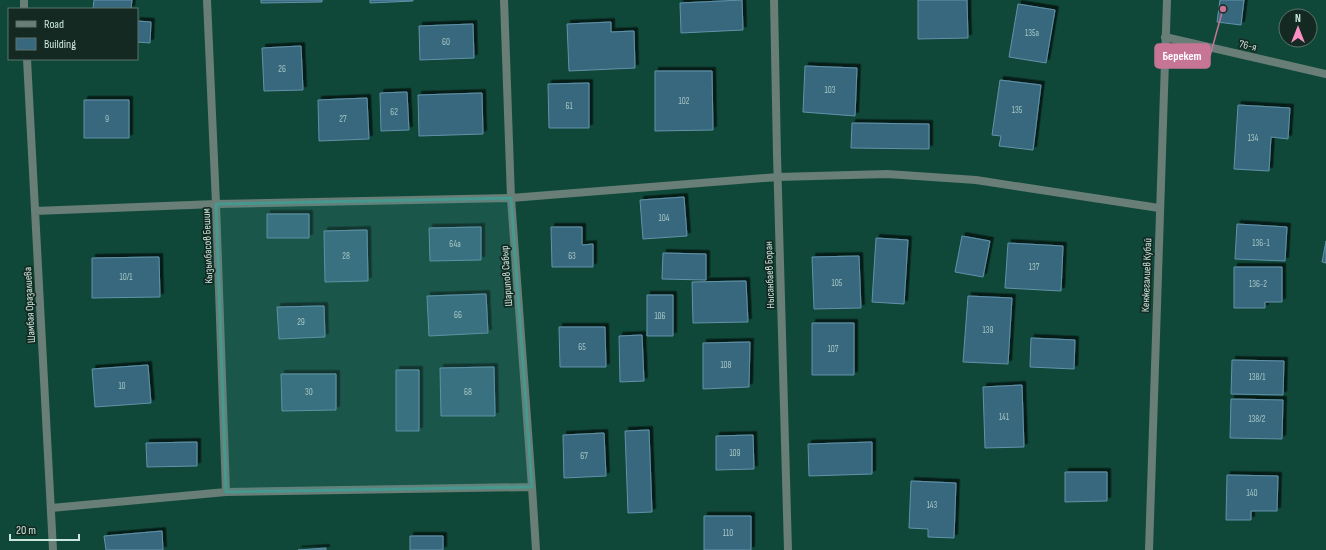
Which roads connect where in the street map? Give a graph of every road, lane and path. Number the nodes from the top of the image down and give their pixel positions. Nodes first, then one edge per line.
1 (207, 0) edge
2 (504, 0) edge
3 (774, 0) edge
4 (1166, 0) edge
5 (1166, 37) junction
6 (27, 60) edge
7 (1326, 74) edge
8 (778, 177) junction
9 (511, 198) junction
10 (216, 204) junction
11 (1159, 208) junction
12 (35, 211) junction
13 (532, 487) junction
14 (226, 492) junction
15 (51, 508) junction
16 (53, 550) edge
17 (536, 550) edge
18 (788, 550) edge
19 (1149, 550) edge

1 - 10 street, Кызылбасов Бешим
2 - 9 street, Шарипов Сабыр
3 - 8 street, Нысанбаев Боран
4 - 5 street, Кенжегалиев Кубай
5 - 7 street, 76-я
5 - 11 street, Кенжегалиев Кубай
6 - 12 street, Шамбая Оразалиева
8 - 9 street
8 - 11 street
8 - 18 street, Нысанбаев Боран
9 - 10 street
9 - 13 street, Шарипов Сабыр
10 - 12 street
10 - 14 street, Кызылбасов Бешим
11 - 19 street, Кенжегалиев Кубай
12 - 15 street, Шамбая Оразалиева
13 - 14 street
13 - 17 street, Шарипов Сабыр
14 - 15 street
15 - 16 street, Шамбая Оразалиева

